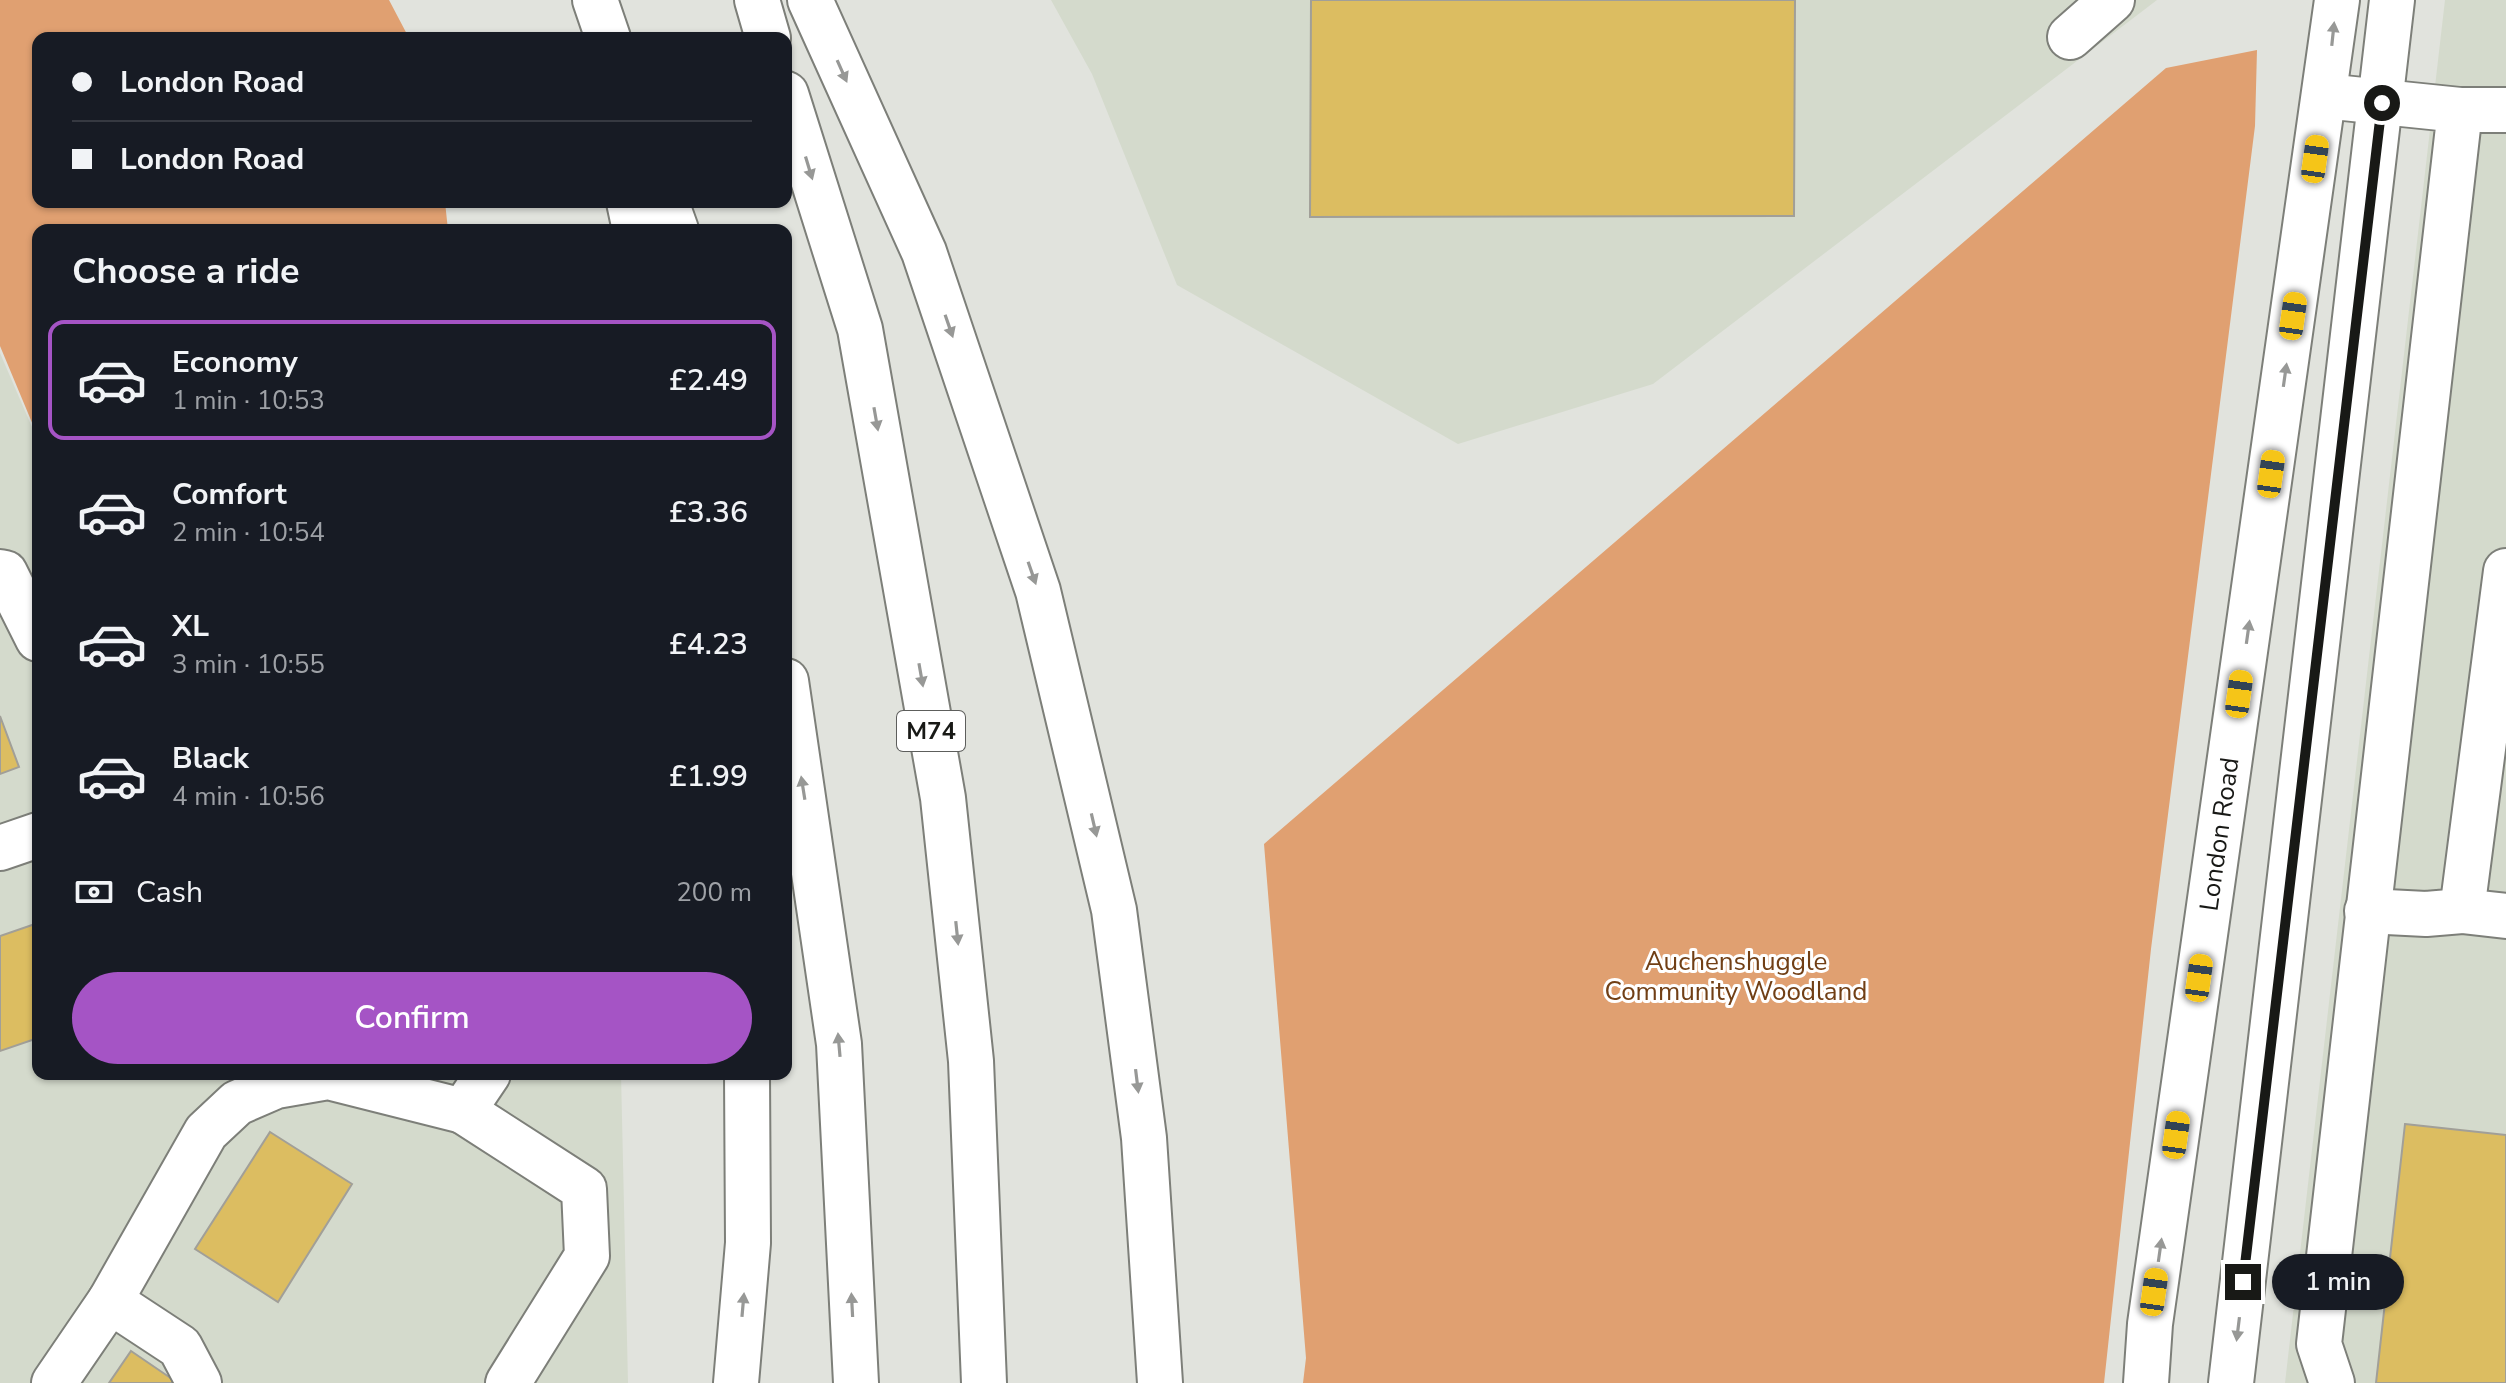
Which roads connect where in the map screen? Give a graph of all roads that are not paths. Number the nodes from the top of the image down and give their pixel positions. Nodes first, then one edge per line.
1 (588, 0) edge
2 (595, 0) edge
3 (757, 0) edge
4 (810, 0) edge
5 (2112, 0) edge
6 (2337, 0) edge
7 (2392, 0) edge
8 (594, 32) edge
9 (606, 32) edge
10 (766, 32) edge
11 (2070, 37) dead end
12 (2324, 96) junction
13 (2382, 103) junction
14 (2460, 110) junction
15 (2506, 110) edge
16 (792, 113) edge
17 (2506, 571) edge
18 (0, 572) edge
19 (32, 627) edge
20 (792, 722) edge
21 (32, 837) edge
22 (0, 848) edge
23 (2367, 911) junction
24 (2462, 911) junction
25 (2506, 916) edge
26 (311, 1080) edge
27 (340, 1080) edge
28 (484, 1080) edge
29 (747, 1080) edge
30 (463, 1111) junction
31 (110, 1301) junction
32 (54, 1383) edge
33 (199, 1383) edge
34 (508, 1383) edge
35 (736, 1383) edge
36 (856, 1383) edge
37 (984, 1383) edge
38 (1160, 1383) edge
39 (2146, 1383) edge
40 (2231, 1383) edge
41 (2332, 1383) edge

1 - 8 main road
2 - 9 main road
3 - 10 main road
4 -> 38 main road
5 - 11 main road
12 -> 6 main road, London Road
7 - 13 main road
12 - 13 main road
39 -> 12 main road, London Road
13 - 14 main road
13 -> 40 main road
14 - 15 main road
14 - 23 main road
16 -> 37 main road, M74
17 - 24 main road
18 - 19 main road
36 -> 20 main road
21 - 22 main road
23 - 24 main road
23 - 41 main road
24 - 25 main road
26 - 31 main road
27 - 30 main road
28 - 30 main road
35 -> 29 main road
30 - 34 main road
31 - 32 main road
31 - 33 main road

